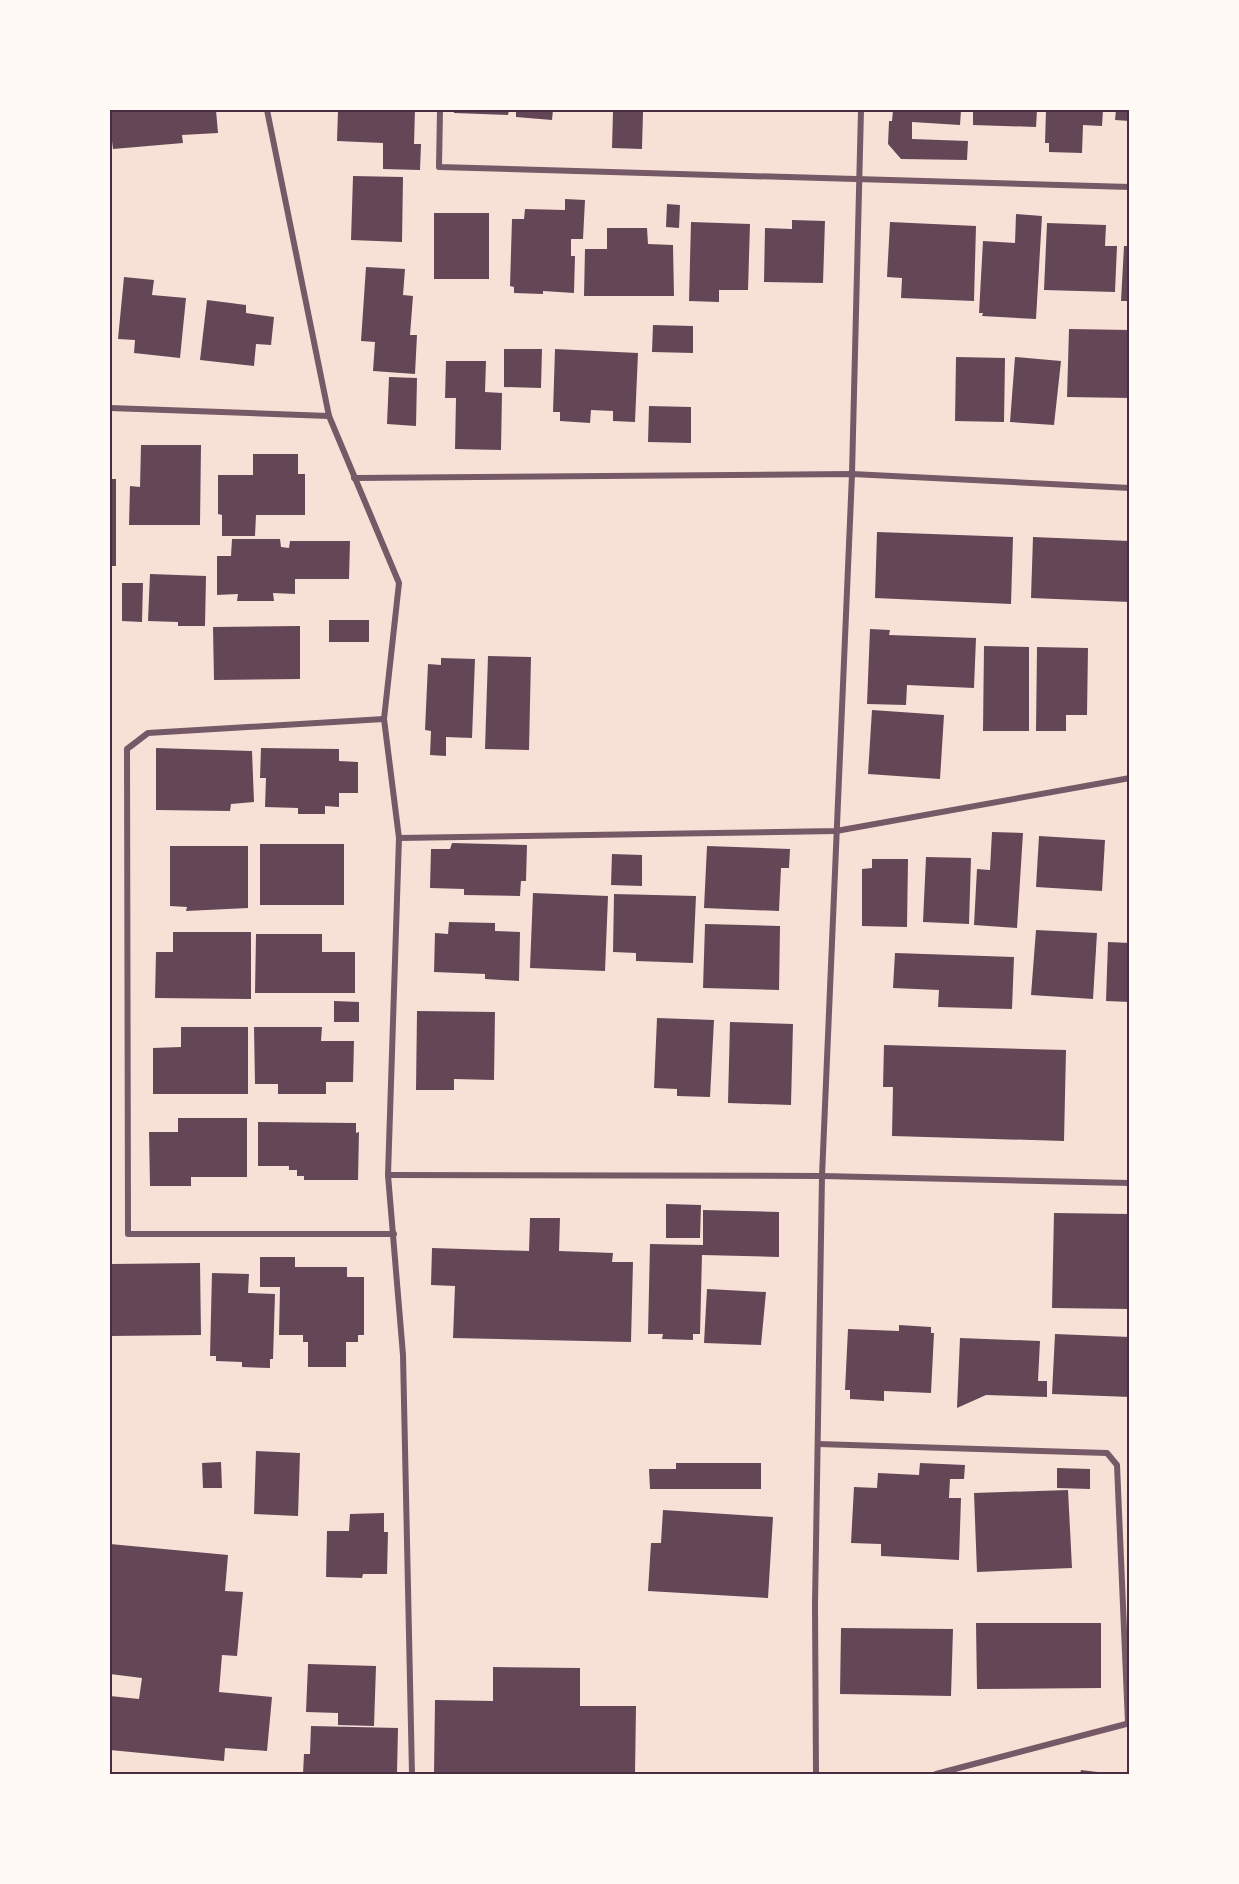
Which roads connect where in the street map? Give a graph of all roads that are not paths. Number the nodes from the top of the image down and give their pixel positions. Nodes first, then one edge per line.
1 (267, 110) edge
2 (440, 110) edge
3 (861, 110) edge
4 (859, 179) junction
5 (1130, 187) edge
6 (110, 408) edge
7 (328, 416) junction
8 (852, 474) junction
9 (354, 478) junction
10 (1130, 488) edge
11 (384, 719) junction
12 (1130, 778) edge
13 (836, 831) junction
14 (399, 838) junction
15 (388, 1175) junction
16 (822, 1176) junction
17 (1130, 1183) edge
18 (394, 1234) junction
19 (818, 1444) junction
20 (1129, 1723) edge
21 (412, 1774) edge
22 (816, 1774) edge
23 (936, 1774) edge

1 - 7 street
2 - 4 street
3 - 4 street
4 - 5 street
4 - 8 street
6 - 7 street
7 - 9 street
8 - 9 street
8 - 10 street
8 - 13 street
9 - 11 street
11 - 14 street
11 - 18 street
12 - 13 street
13 - 14 street
13 - 16 street
14 - 15 street
15 - 16 street
15 - 18 street
16 - 17 street
16 - 19 street
18 - 21 street
19 - 20 street
19 - 22 street
20 - 23 street

